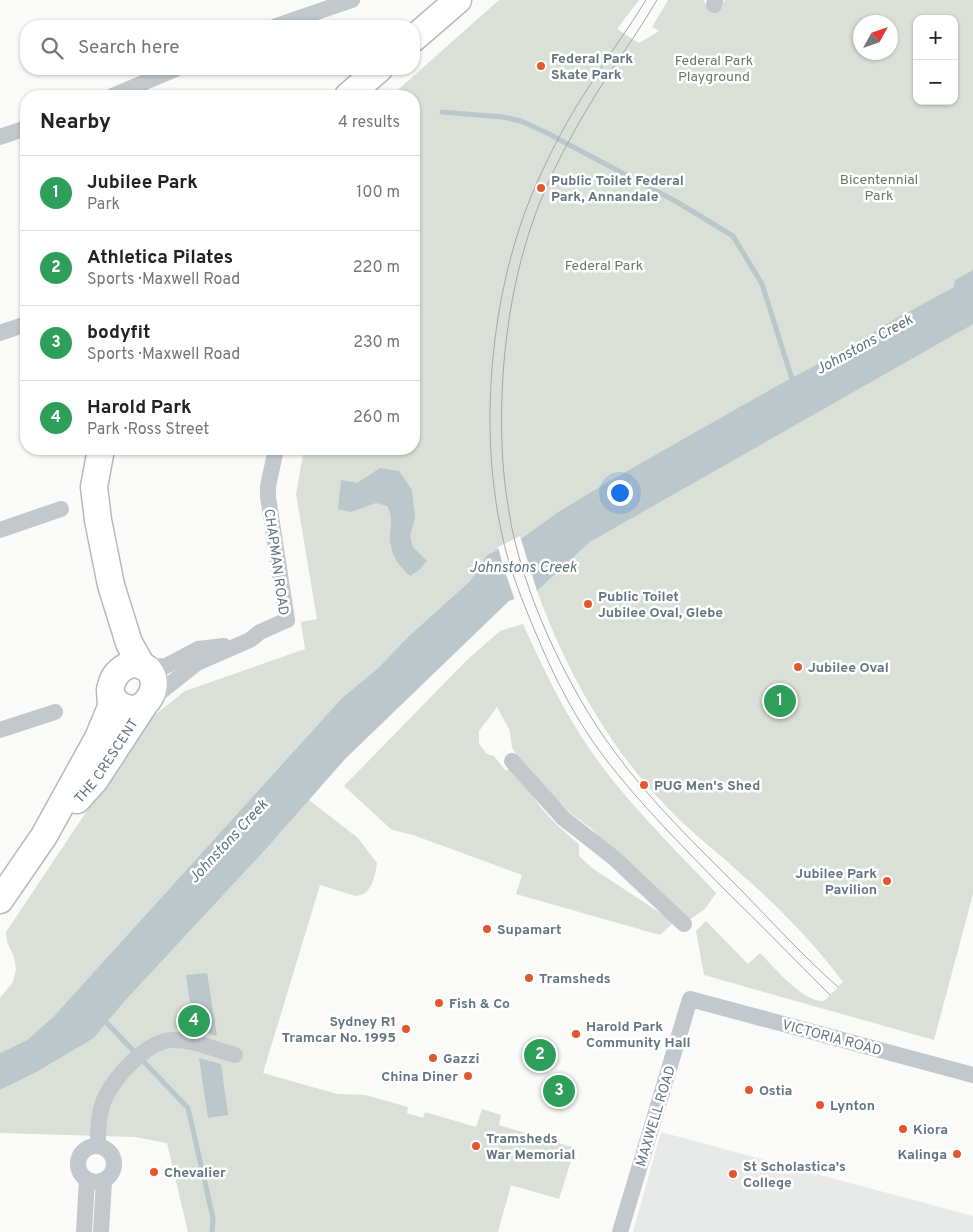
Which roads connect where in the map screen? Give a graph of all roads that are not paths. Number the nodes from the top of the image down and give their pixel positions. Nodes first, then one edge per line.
1 (352, 0) edge
2 (458, 0) edge
3 (294, 20) edge
4 (420, 33) edge
5 (162, 75) edge
6 (372, 75) edge
7 (126, 90) edge
8 (355, 90) edge
9 (20, 130) edge
10 (0, 137) edge
11 (20, 326) edge
12 (0, 333) edge
13 (100, 455) edge
14 (275, 455) edge
15 (61, 509) dead end
16 (0, 530) edge
17 (111, 585) junction
18 (236, 645) junction
19 (143, 667) junction
20 (110, 689) junction
21 (145, 704) junction
22 (55, 712) dead end
23 (0, 730) edge
24 (512, 761) dead end
25 (44, 836) junction
26 (0, 900) edge
27 (684, 924) dead end
28 (690, 1000) joint
29 (235, 1055) dead end
30 (973, 1074) edge
31 (98, 1146) junction
32 (87, 1180) junction
33 (104, 1181) junction
34 (84, 1232) edge
35 (101, 1232) edge
36 (620, 1232) edge

1 - 3 street
2 - 4 main road
5 - 7 street
6 - 8 main road
9 - 10 street
11 - 12 street
13 - 17 main road, THE CRESCENT
14 - 18 street, CHAPMAN ROAD
15 - 16 street
17 - 19 main road, THE CRESCENT
17 - 20 main road, THE CRESCENT
18 - 19 street, CHAPMAN ROAD
18 - 21 street, CHAPMAN ROAD
19 - 20 main road
19 - 21 main road
20 - 21 main road
20 - 25 main road, THE CRESCENT
21 - 25 main road, THE CRESCENT
22 - 23 street
24 - 27 street
25 - 26 main road, THE CRESCENT
28 - 30 street, VICTORIA ROAD
28 - 36 street, MAXWELL ROAD
29 - 31 street
31 - 32 street
31 - 33 street
32 - 33 street
32 - 34 street
33 - 35 street

